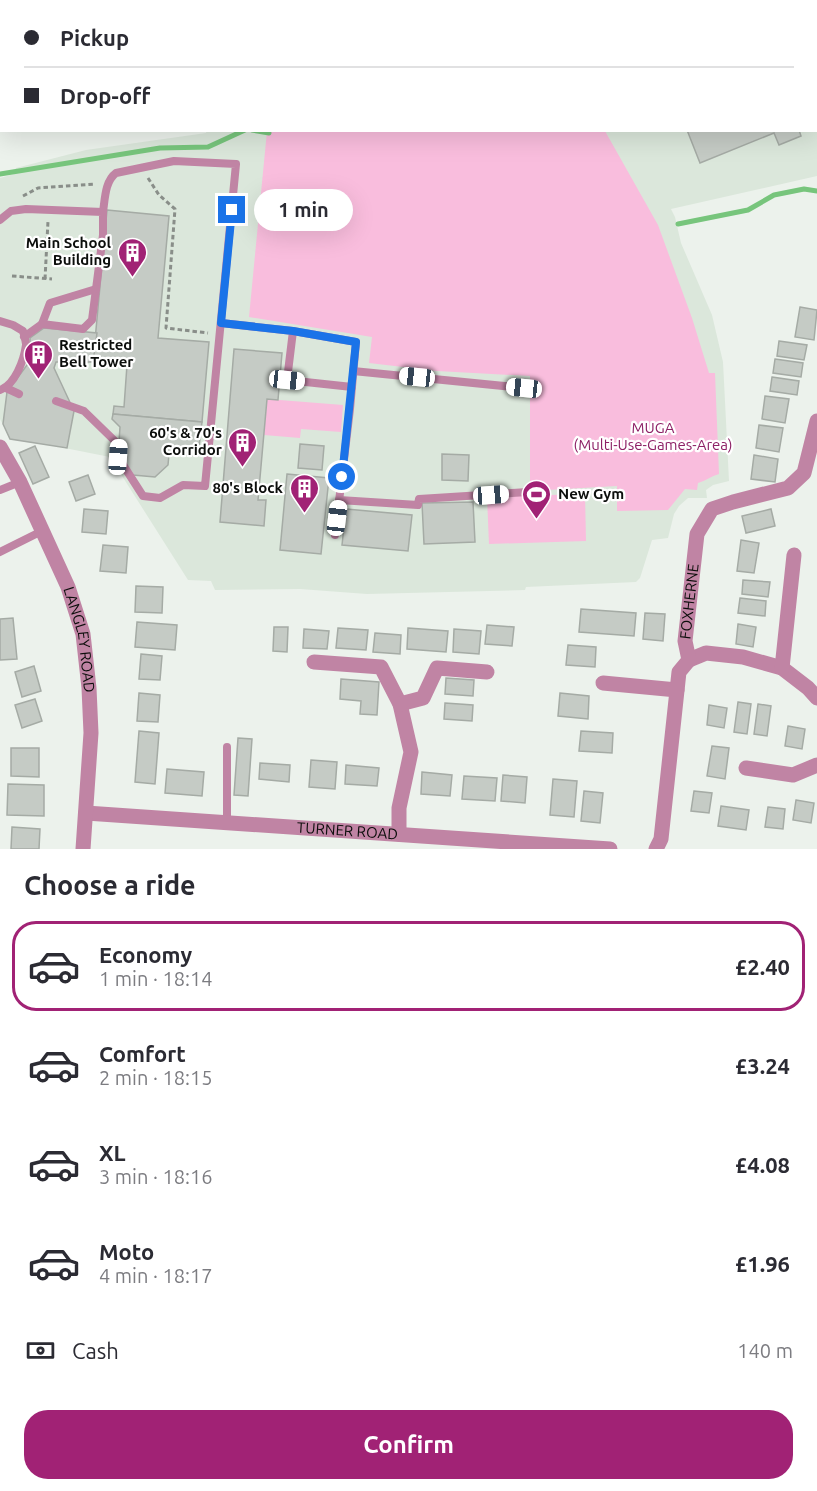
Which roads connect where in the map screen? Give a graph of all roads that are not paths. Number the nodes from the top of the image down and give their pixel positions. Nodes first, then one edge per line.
1 (103, 212) junction
2 (0, 220) edge
3 (96, 289) junction
4 (0, 321) edge
5 (221, 323) junction
6 (42, 324) junction
7 (293, 331) junction
8 (24, 337) junction
9 (353, 371) junction
10 (352, 387) junction
11 (524, 388) dead end
12 (3, 389) edge
13 (19, 394) dead end
14 (56, 401) dead end
15 (817, 421) edge
16 (816, 439) edge
17 (0, 447) edge
18 (20, 482) junction
19 (0, 490) edge
20 (528, 492) dead end
21 (339, 500) junction
22 (42, 531) junction
23 (335, 535) dead end
24 (0, 552) edge
25 (794, 555) dead end
26 (689, 660) junction
27 (314, 662) dead end
28 (783, 668) junction
29 (487, 672) dead end
30 (603, 683) dead end
31 (677, 690) junction
32 (817, 698) edge
33 (400, 704) junction
34 (227, 747) dead end
35 (817, 765) edge
36 (746, 767) dead end
37 (86, 813) junction
38 (227, 823) junction
39 (399, 834) junction
40 (468, 844) edge
41 (83, 849) edge
42 (610, 849) edge
43 (656, 849) edge

1 - 2 lane
1 - 3 lane
1 - 5 lane
3 - 6 lane
3 - 6 lane
4 - 8 lane
5 - 7 lane
5 - 14 lane
6 - 8 lane
7 - 9 lane
7 - 10 lane
8 - 12 lane
9 - 10 lane
9 - 11 lane
10 - 21 lane
12 - 13 lane
15 - 16 street, FOXHERNE
16 - 26 street, FOXHERNE
17 - 18 street, LANGLEY ROAD
18 - 19 lane
18 - 22 street, LANGLEY ROAD
20 - 21 lane
21 - 23 lane
22 - 24 lane
22 - 37 street, LANGLEY ROAD
25 - 28 street
26 - 28 street
26 - 31 street, FOXHERNE
27 - 33 street
28 - 32 street
29 - 33 street
30 - 31 street
31 - 43 street, FOXHERNE
33 - 39 street
34 - 38 lane
35 - 36 street
37 - 38 street, TURNER ROAD
37 - 41 street, LANGLEY ROAD
38 - 39 street, TURNER ROAD
39 - 40 street, TURNER ROAD
40 - 42 street, TURNER ROAD

